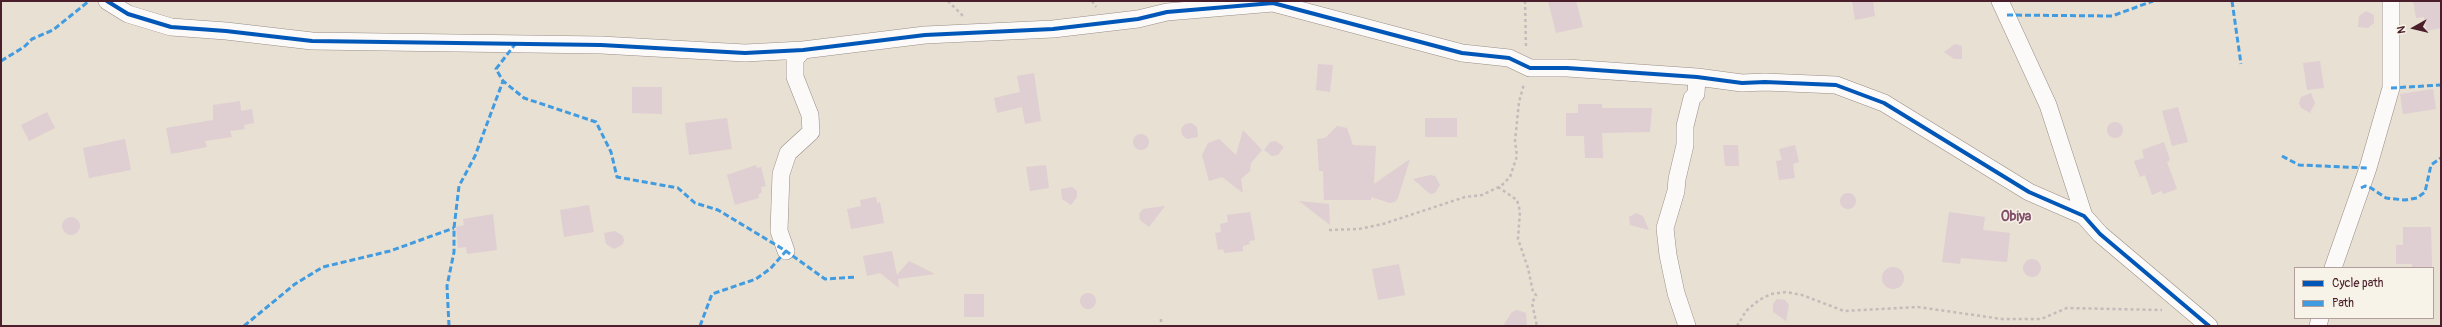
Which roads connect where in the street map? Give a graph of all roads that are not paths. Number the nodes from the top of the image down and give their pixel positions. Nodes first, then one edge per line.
1 (107, 1) edge
2 (2000, 1) edge
3 (2391, 1) edge
4 (803, 50) junction
5 (1697, 77) junction
6 (2084, 216) junction
7 (786, 252) dead end
8 (2333, 267) edge
9 (1687, 326) edge
10 (2209, 326) edge

1 - 4 street
2 - 6 street
3 - 8 street
4 - 5 street
4 - 7 street
5 - 6 street
5 - 9 street
6 - 10 street

